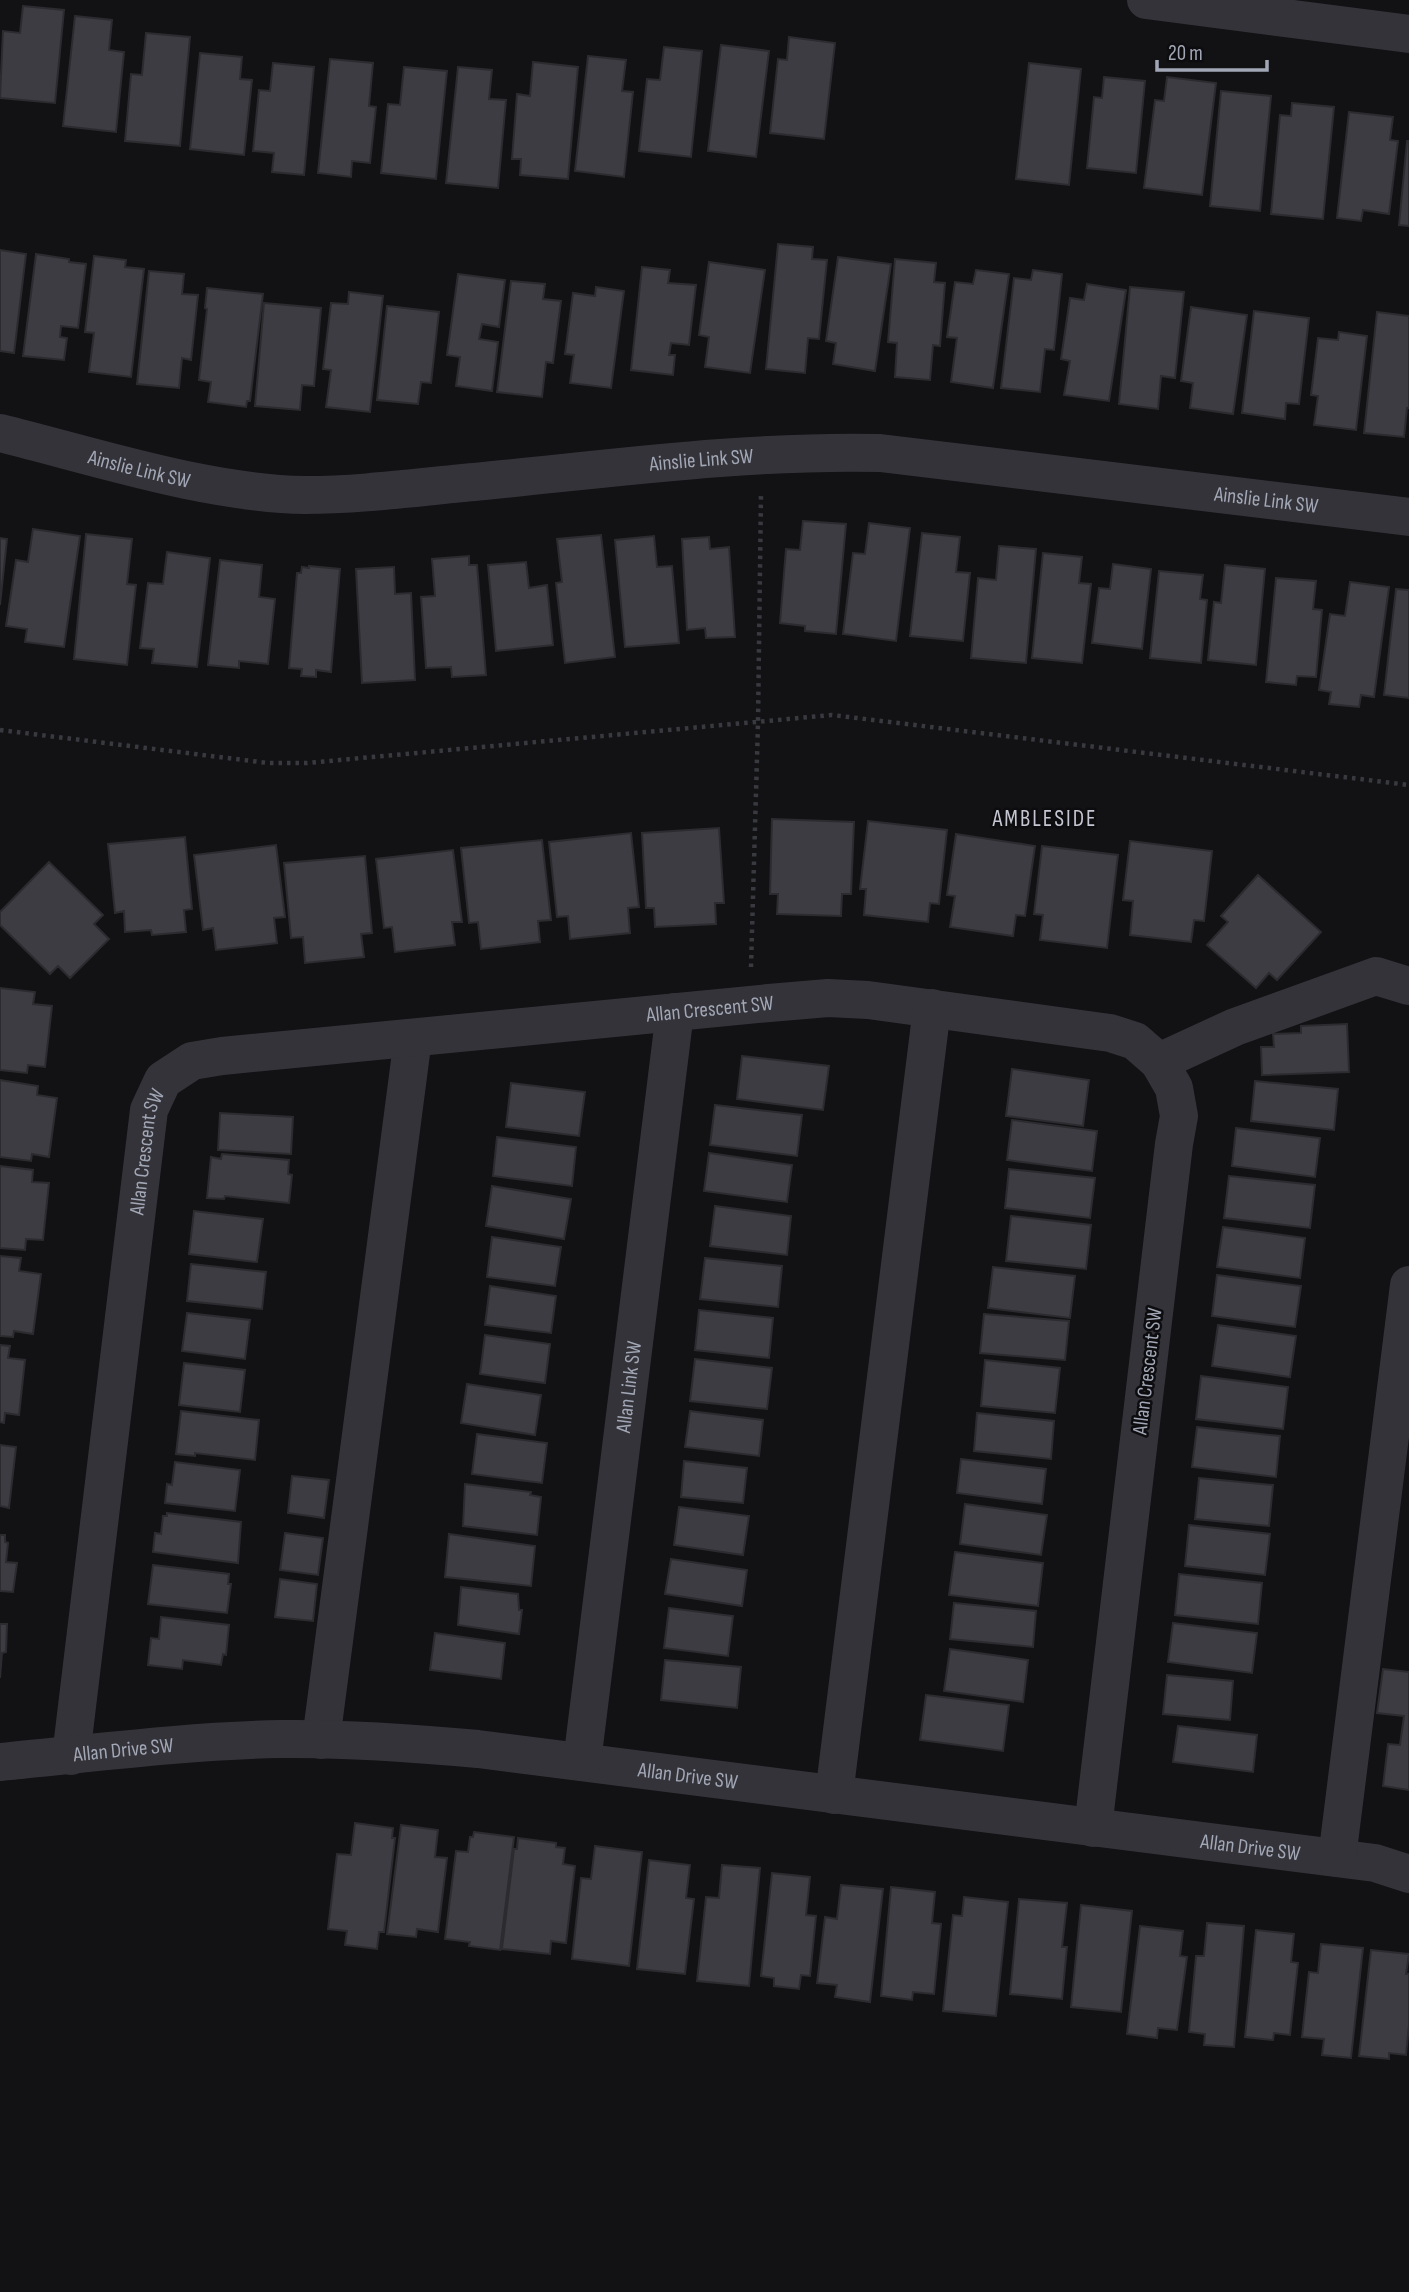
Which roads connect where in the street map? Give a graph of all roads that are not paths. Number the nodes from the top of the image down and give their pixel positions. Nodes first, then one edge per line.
1 (1146, 0) edge
2 (1409, 34) edge
3 (0, 433) edge
4 (1409, 517) edge
5 (1409, 986) edge
6 (932, 1008) junction
7 (675, 1012) junction
8 (413, 1038) junction
9 (1159, 1062) junction
10 (1409, 1285) edge
11 (321, 1740) junction
12 (71, 1756) junction
13 (0, 1762) edge
14 (582, 1762) junction
15 (834, 1795) junction
16 (1093, 1828) junction
17 (1336, 1858) junction
18 (1398, 1865) edge

1 - 2 street
3 - 4 street, Ainslie Link SW
5 - 9 street
6 - 7 street, Allan Crescent SW
6 - 9 street, Allan Crescent SW
6 - 15 street
7 - 8 street, Allan Crescent SW
7 - 14 street, Allan Link SW
8 - 11 street
8 - 12 street, Allan Crescent SW
9 - 16 street, Allan Crescent SW
10 - 17 street
11 - 12 street, Allan Drive SW
11 - 14 street, Allan Drive SW
12 - 13 street, Allan Drive SW
14 - 15 street, Allan Drive SW
15 - 16 street, Allan Drive SW
16 - 17 street, Allan Drive SW
17 - 18 street, Allan Drive SW

